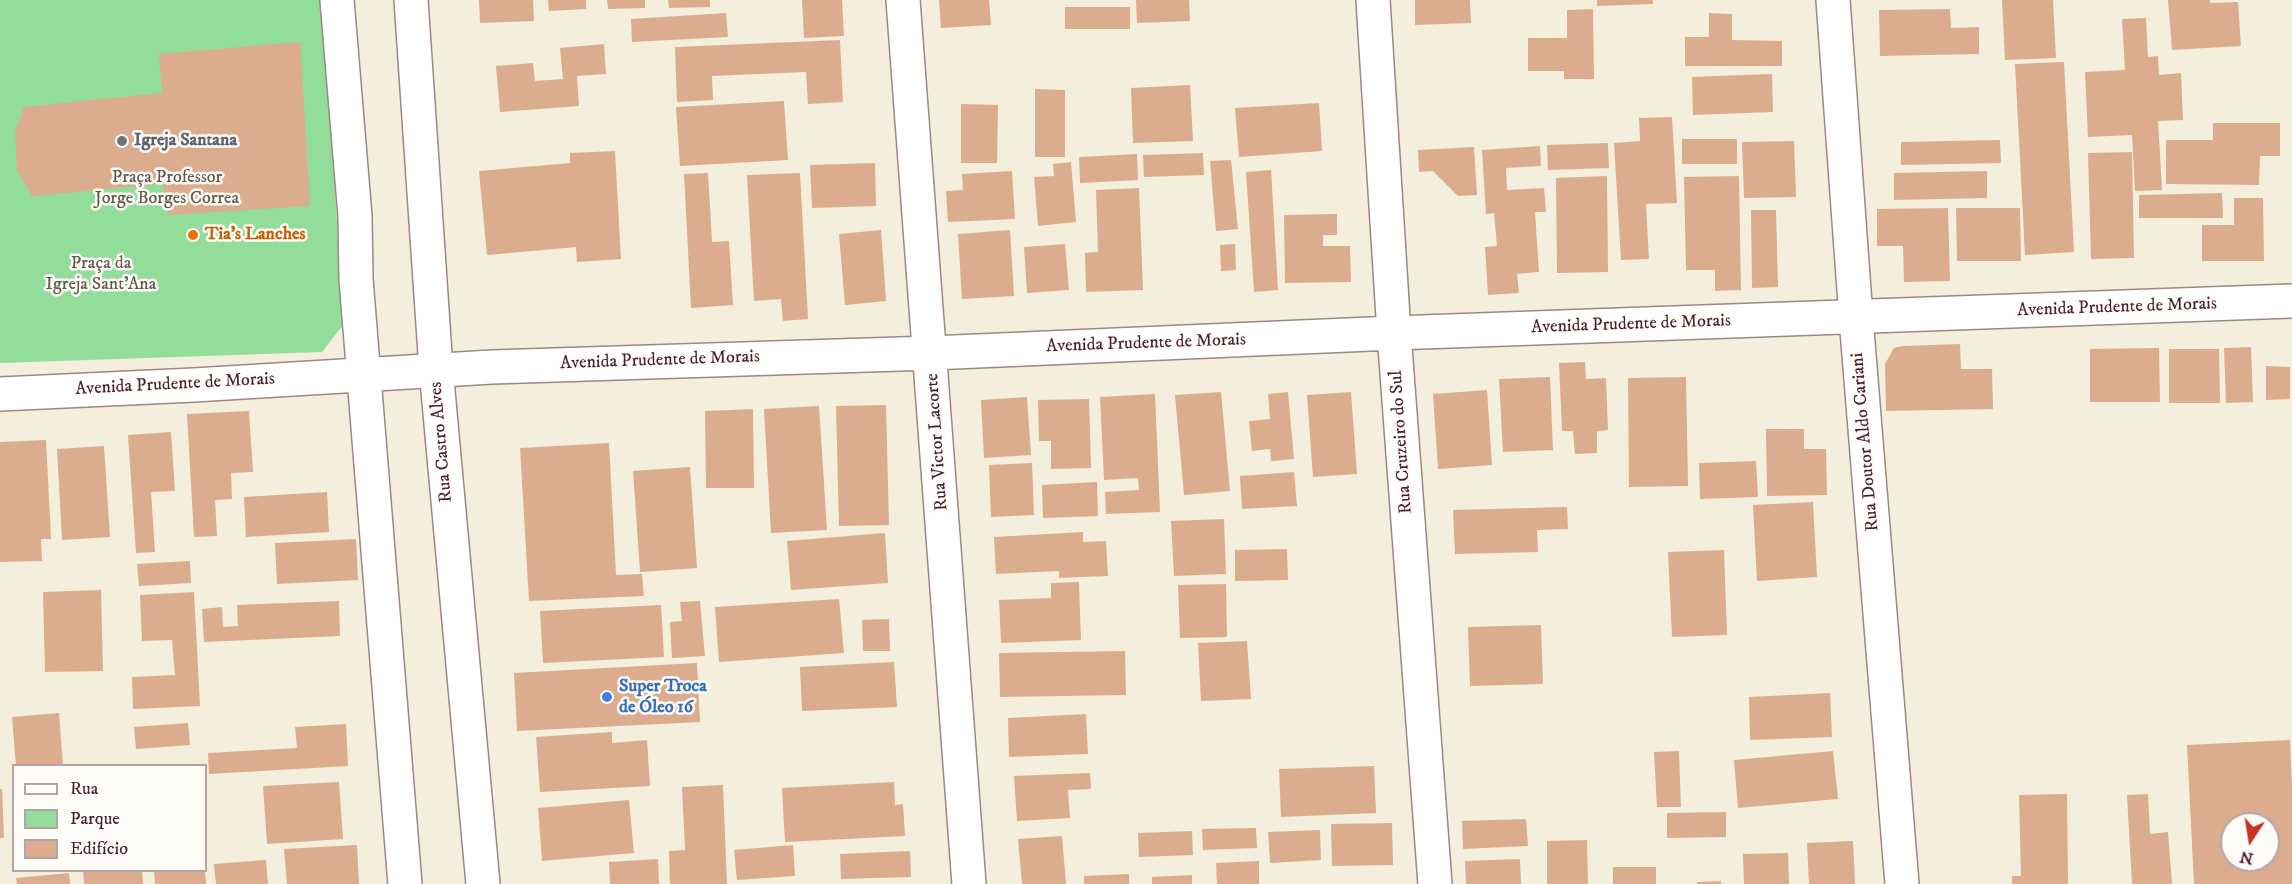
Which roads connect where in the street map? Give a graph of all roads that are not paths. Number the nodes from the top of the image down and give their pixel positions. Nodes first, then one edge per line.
1 (337, 0) edge
2 (411, 0) edge
3 (903, 0) edge
4 (1373, 0) edge
5 (1833, 0) edge
6 (2292, 301) edge
7 (1856, 318) junction
8 (1394, 333) junction
9 (931, 353) junction
10 (435, 369) junction
11 (365, 374) junction
12 (0, 394) edge
13 (405, 884) edge
14 (483, 884) edge
15 (969, 884) edge
16 (1435, 884) edge
17 (1902, 884) edge

1 - 11 street
2 - 10 street, Rua Castro Alves
3 - 9 street, Rua Victor Lacorte
4 - 8 street, Rua Cruzeiro do Sul
5 - 7 street, Rua Doutor Aldo Cariani
6 - 7 street, Avenida Prudente de Morais
7 - 8 street, Avenida Prudente de Morais
7 - 17 street, Rua Doutor Aldo Cariani
8 - 9 street, Avenida Prudente de Morais
8 - 16 street, Rua Cruzeiro do Sul
9 - 10 street, Avenida Prudente de Morais
9 - 15 street, Rua Victor Lacorte
10 - 11 street, Avenida Prudente de Morais
10 - 14 street, Rua Castro Alves
11 - 12 street, Avenida Prudente de Morais
11 - 13 street

